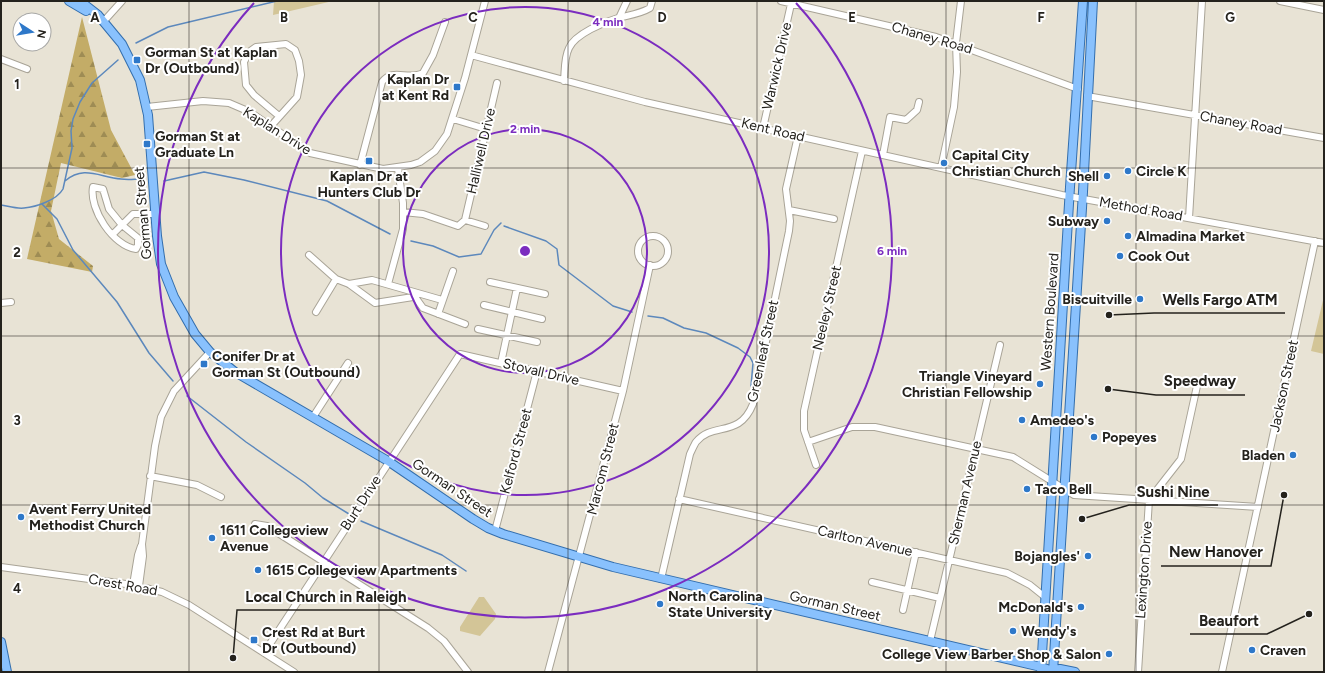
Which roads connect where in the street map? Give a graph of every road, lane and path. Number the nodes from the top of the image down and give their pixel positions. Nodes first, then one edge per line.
1 (70, 1) edge
2 (80, 1) edge
3 (122, 1) edge
4 (485, 1) edge
5 (627, 1) edge
6 (652, 1) edge
7 (781, 1) edge
8 (962, 1) edge
9 (1084, 1) edge
10 (1093, 1) edge
11 (1202, 1) edge
12 (1280, 1) edge
13 (791, 4) junction
14 (1324, 10) edge
15 (619, 18) junction
16 (104, 21) junction
17 (445, 22) dead end
18 (956, 43) junction
19 (471, 55) junction
20 (1, 59) edge
21 (27, 69) dead end
22 (564, 81) junction
23 (497, 82) dead end
24 (1078, 89) junction
25 (1087, 96) junction
26 (920, 102) dead end
27 (147, 107) junction
28 (1194, 114) junction
29 (279, 116) junction
30 (453, 119) junction
31 (271, 126) junction
32 (763, 128) junction
33 (486, 129) junction
34 (798, 136) junction
35 (1324, 138) edge
36 (862, 151) junction
37 (882, 155) junction
38 (360, 165) junction
39 (398, 168) junction
40 (941, 168) junction
41 (1076, 197) junction
42 (789, 210) junction
43 (403, 212) junction
44 (155, 214) junction
45 (1189, 218) junction
46 (834, 219) dead end
47 (466, 220) junction
48 (122, 225) junction
49 (485, 226) dead end
50 (113, 234) junction
51 (1315, 241) junction
52 (1324, 243) edge
53 (309, 255) dead end
54 (650, 265) junction
55 (453, 271) dead end
56 (336, 279) junction
57 (490, 282) dead end
58 (349, 284) junction
59 (388, 284) junction
60 (517, 288) junction
61 (413, 294) junction
62 (545, 294) dead end
63 (442, 300) junction
64 (11, 302) dead end
65 (1, 303) edge
66 (484, 305) dead end
67 (316, 312) dead end
68 (512, 312) junction
69 (438, 314) junction
70 (542, 319) dead end
71 (465, 324) dead end
72 (478, 329) dead end
73 (507, 335) junction
74 (537, 342) dead end
75 (1000, 345) dead end
76 (210, 352) junction
77 (460, 354) joint
78 (348, 363) dead end
79 (500, 363) junction
80 (537, 371) junction
81 (1197, 386) dead end
82 (623, 391) junction
83 (313, 417) junction
84 (808, 442) junction
85 (975, 448) junction
86 (388, 461) junction
87 (816, 466) dead end
88 (150, 476) junction
89 (1052, 482) junction
90 (1064, 489) junction
91 (221, 497) dead end
92 (679, 499) junction
93 (1149, 500) junction
94 (1258, 507) junction
95 (255, 524) dead end
96 (495, 531) junction
97 (916, 552) junction
98 (579, 558) junction
99 (949, 560) junction
100 (323, 562) junction
101 (1, 567) edge
102 (661, 579) junction
103 (872, 582) dead end
104 (136, 585) junction
105 (908, 590) junction
106 (940, 598) junction
107 (1046, 598) junction
108 (903, 610) dead end
109 (930, 641) junction
110 (1, 642) edge
111 (264, 652) junction
112 (1041, 670) edge
113 (1054, 671) edge
114 (7, 672) edge
115 (294, 672) edge
116 (468, 672) edge
117 (548, 672) edge
118 (1075, 672) edge
119 (1138, 672) edge
120 (1222, 672) edge

1 - 16 main road, Gorman Street
2 - 16 main road, Gorman Street
3 - 16 street
4 - 19 street, Kaplan Drive
5 - 15 street
6 - 15 street
7 - 13 street, Chaney Road
8 - 18 street
9 - 24 main road, Western Boulevard
10 - 25 main road, Western Boulevard
11 - 28 street
12 - 14 street
13 - 18 street, Chaney Road
13 - 32 street, Warwick Drive
15 - 22 street
16 - 27 main road, Gorman Street
17 - 38 street
18 - 24 street, Chaney Road
18 - 40 street
19 - 22 street, Kent Road
19 - 30 street, Kaplan Drive
20 - 21 street
22 - 32 street, Kent Road
23 - 33 street, Halliwell Drive
24 - 41 main road, Western Boulevard
25 - 28 street, Chaney Road
25 - 41 main road, Western Boulevard
26 - 37 street
27 - 31 street, Kaplan Drive
27 - 44 main road, Gorman Street
28 - 35 street, Chaney Road
28 - 45 street
29 - 29 street
29 - 31 street
30 - 33 street
30 - 39 street, Kaplan Drive
31 - 38 street, Kaplan Drive
32 - 34 street, Kent Road
33 - 47 street, Halliwell Drive
34 - 36 street, Kent Road
34 - 42 street, Greenleaf Street
36 - 37 street, Kent Road
36 - 84 street, Neeley Street
37 - 40 street, Kent Road
38 - 39 street, Kaplan Drive
39 - 43 street
40 - 41 street, Kent Road
41 - 45 street, Method Road
41 - 89 main road, Western Boulevard
41 - 90 main road, Western Boulevard
42 - 46 street
42 - 92 street, Greenleaf Street
43 - 47 street
43 - 59 street
44 - 48 street
44 - 76 main road, Gorman Street
45 - 51 street, Method Road
47 - 49 street
48 - 50 street
48 - 50 street
48 - 50 street
51 - 52 street, Method Road
51 - 94 street, Jackson Street
53 - 56 street
54 - 54 street
54 - 82 street, Marcom Street
55 - 63 street
56 - 58 street
56 - 67 street
57 - 60 street
58 - 59 street
58 - 61 street
59 - 61 street
60 - 62 street
60 - 68 street
61 - 63 street
61 - 69 street
63 - 69 street
64 - 65 street
66 - 68 street
68 - 70 street
68 - 73 street
69 - 71 street
72 - 73 street
73 - 74 street
73 - 79 street
75 - 85 street, Sherman Avenue
76 - 83 main road, Gorman Street
76 - 88 street
77 - 79 street, Stovall Drive
77 - 86 street, Burt Drive
78 - 83 street
79 - 80 street, Stovall Drive
80 - 82 street, Stovall Drive
80 - 96 street, Kelford Street
81 - 93 street
82 - 98 street, Marcom Street
83 - 86 main road, Gorman Street
84 - 85 street
84 - 87 street, Neeley Street
85 - 89 street
85 - 99 street, Sherman Avenue
86 - 96 main road, Gorman Street
86 - 100 street, Burt Drive
88 - 91 street
88 - 104 street
89 - 90 street
89 - 107 main road, Western Boulevard
90 - 93 street
90 - 113 main road, Western Boulevard
92 - 97 street, Carlton Avenue
92 - 102 street, Greenleaf Street
93 - 94 street
93 - 119 street, Lexington Drive
94 - 120 street, Jackson Street
95 - 100 street
96 - 98 main road, Gorman Street
97 - 99 street, Carlton Avenue
97 - 105 street
98 - 102 main road, Gorman Street
98 - 117 street, Marcom Street
99 - 106 street, Sherman Avenue
99 - 107 street, Carlton Avenue
100 - 111 street, Burt Drive
100 - 116 street
101 - 104 street, Crest Road
102 - 109 main road, Gorman Street
103 - 105 street
104 - 111 street, Crest Road
105 - 106 street
105 - 108 street
106 - 109 street, Sherman Avenue
107 - 112 main road, Western Boulevard
109 - 112 main road, Gorman Street
110 - 114 main road
111 - 115 street, Crest Road
112 - 113 main road, Gorman Street
113 - 118 main road, Gorman Street

